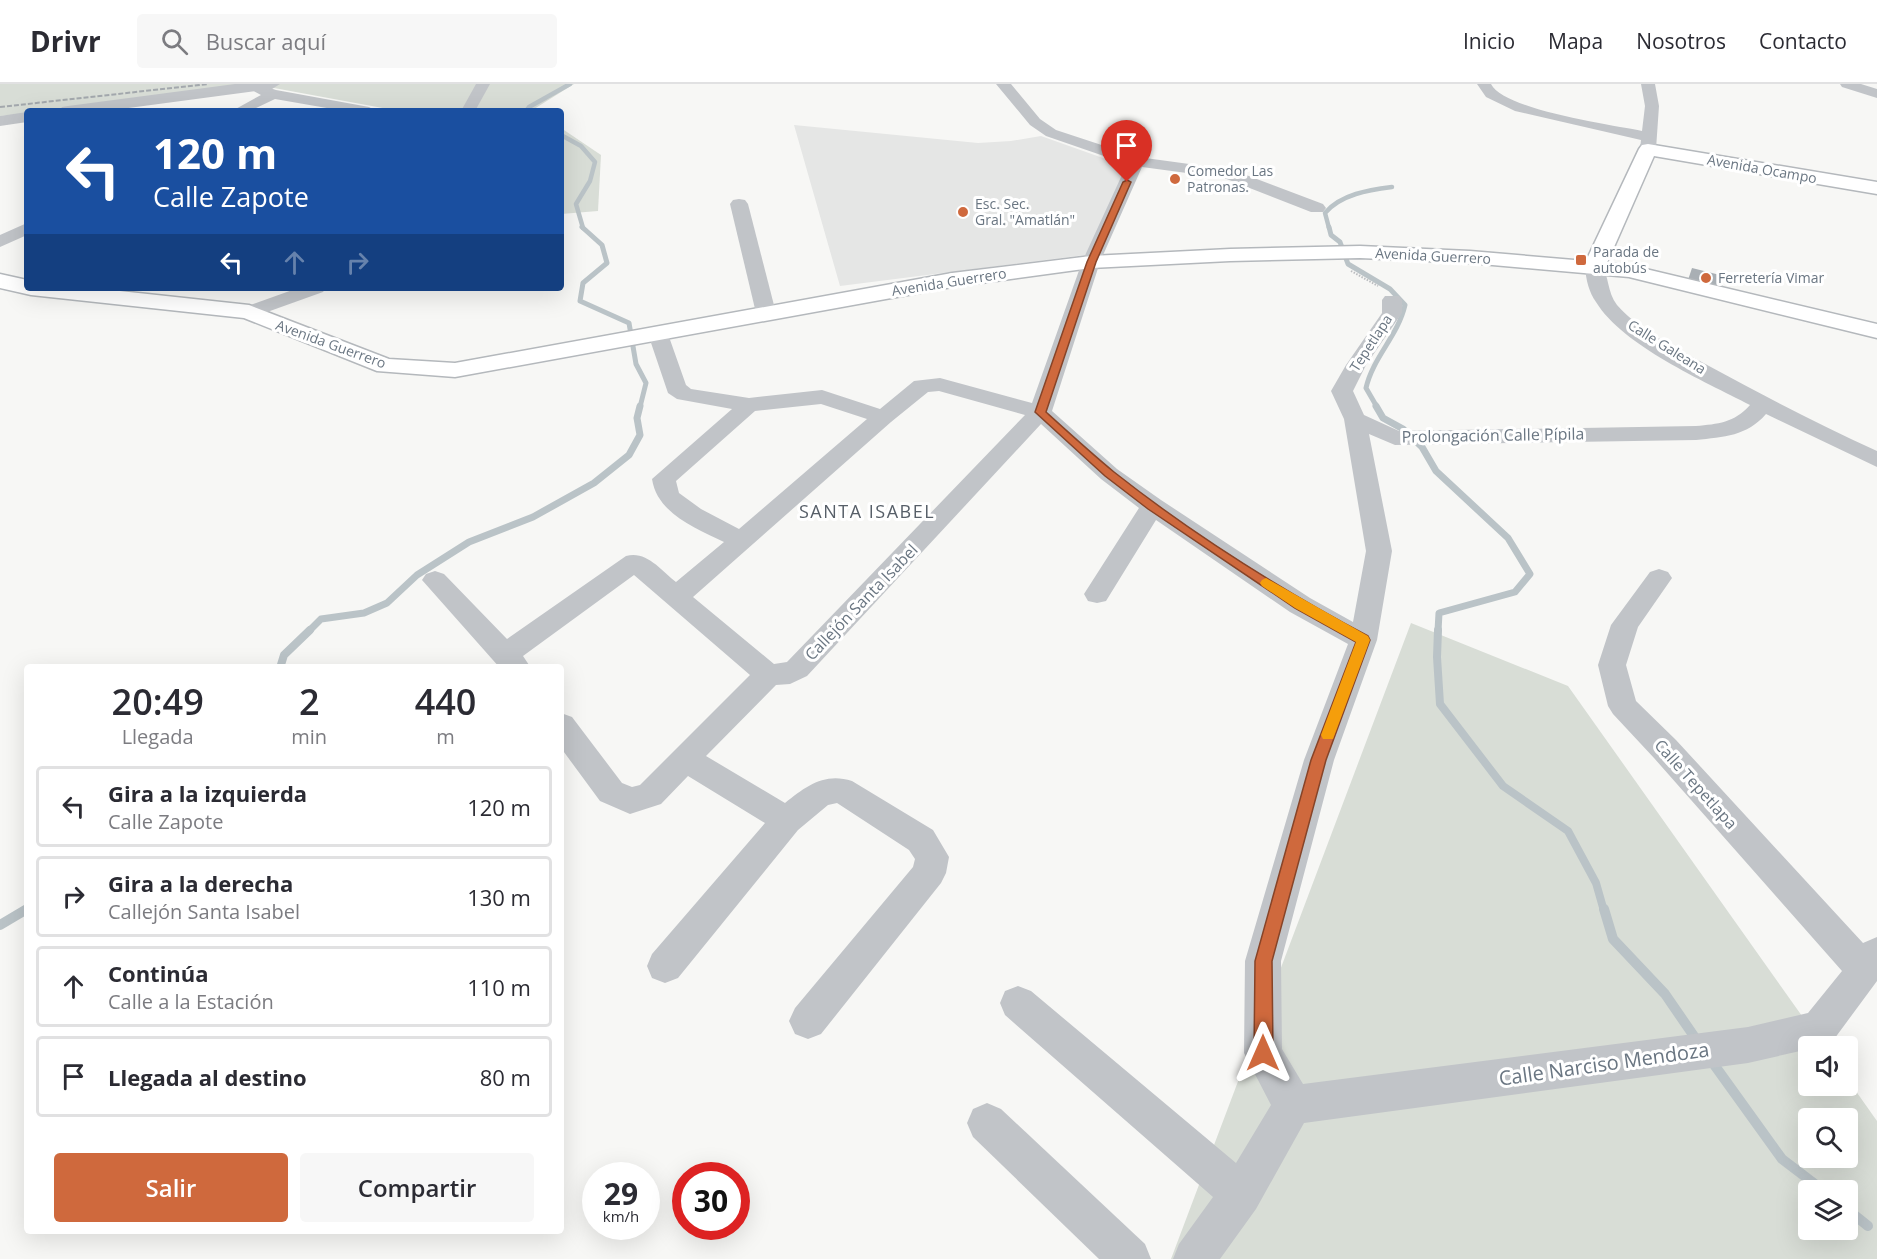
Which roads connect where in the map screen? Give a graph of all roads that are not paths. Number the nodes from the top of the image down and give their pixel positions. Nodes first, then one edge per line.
1 (483, 84) edge
2 (1003, 84) edge
3 (1484, 84) edge
4 (1648, 84) edge
5 (1847, 84) edge
6 (272, 89) edge
7 (1877, 94) edge
8 (91, 108) edge
9 (244, 108) edge
10 (328, 108) edge
11 (470, 108) edge
12 (24, 117) edge
13 (0, 121) edge
14 (1648, 143) junction
15 (1136, 162) junction
16 (1877, 188) edge
17 (739, 204) dead end
18 (1317, 208) dead end
19 (24, 230) edge
20 (0, 242) edge
21 (1092, 262) junction
22 (1594, 267) junction
23 (0, 281) edge
24 (24, 287) edge
25 (56, 291) edge
26 (308, 291) edge
27 (1392, 300) dead end
28 (249, 312) junction
29 (766, 313) junction
30 (1877, 331) edge
31 (652, 335) junction
32 (1763, 404) junction
33 (749, 405) junction
34 (1040, 412) junction
35 (883, 417) junction
36 (1355, 419) junction
37 (1877, 460) edge
38 (1152, 506) junction
39 (742, 540) junction
40 (1659, 578) dead end
41 (435, 580) dead end
42 (1097, 594) dead end
43 (676, 597) junction
44 (1363, 640) junction
45 (511, 661) edge
46 (768, 675) junction
47 (564, 729) edge
48 (685, 759) junction
49 (787, 820) junction
50 (1870, 961) edge
51 (665, 966) dead end
52 (1018, 1003) dead end
53 (808, 1021) dead end
54 (1293, 1106) junction
55 (987, 1123) dead end
56 (1241, 1194) junction
57 (1130, 1259) edge
58 (1194, 1259) edge

1 - 11 street
2 - 15 street
3 - 14 street, Avenida Ocampo
4 - 14 street
5 - 7 street
6 - 8 street
6 - 9 street
6 - 10 street
12 - 13 street
14 - 16 main road, Avenida Ocampo
14 - 22 main road
15 - 18 street
15 - 21 street, Callejón Santa Isabel
17 - 29 street
19 - 20 street
21 - 22 main road, Avenida Guerrero
21 - 29 main road, Avenida Guerrero
21 - 34 street, Callejón Santa Isabel
22 - 30 main road, Avenida Guerrero
22 - 32 street, Calle Galeana
23 - 24 main road, Avenida Guerrero
25 - 28 main road, Avenida Guerrero
26 - 28 street
27 - 36 street, Tepetlapa
28 - 31 main road, Avenida Guerrero
29 - 31 main road, Avenida Guerrero
31 - 33 street
32 - 36 street, Prolongación Calle Pípila
32 - 37 street, Calle Galeana
33 - 35 street
33 - 39 street
34 - 35 street
34 - 38 street
34 - 46 street, Callejón Santa Isabel
35 - 39 street
36 - 44 street
38 - 42 street
38 - 44 street
39 - 43 street
40 - 50 street, Calle Tepetlapa
41 - 45 street
43 - 45 street
43 - 46 street
44 - 54 street
46 - 48 street
47 - 48 street
48 - 49 street
49 - 51 street
49 - 53 street
50 - 54 street, Calle Narciso Mendoza
52 - 56 street
54 - 56 street
55 - 57 street
56 - 58 street

